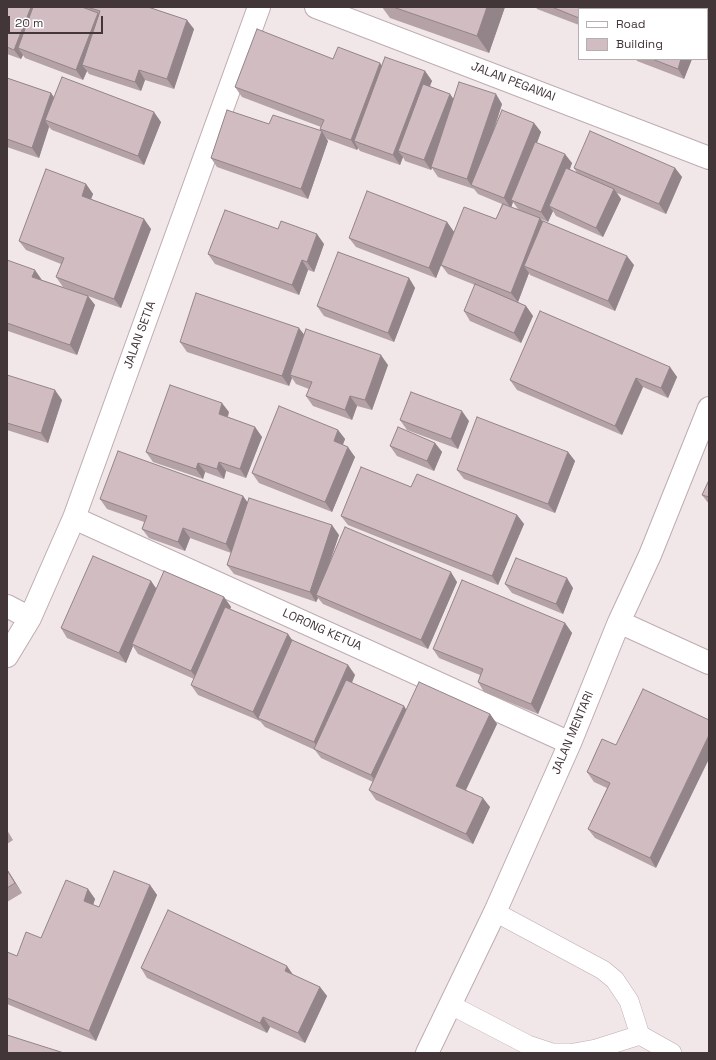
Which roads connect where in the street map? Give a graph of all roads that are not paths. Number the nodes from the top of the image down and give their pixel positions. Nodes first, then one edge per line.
1 (259, 7) edge
2 (316, 7) edge
3 (709, 158) edge
4 (709, 408) edge
5 (74, 518) junction
6 (7, 606) edge
7 (30, 618) junction
8 (619, 622) junction
9 (7, 656) edge
10 (709, 663) edge
11 (570, 743) junction
12 (495, 912) junction
13 (451, 1004) junction
14 (640, 1035) junction
15 (427, 1053) edge
16 (570, 1053) edge
17 (574, 1053) edge
18 (672, 1053) edge

1 - 5 street, JALAN SETIA
2 - 3 street, JALAN PEGAWAI
4 - 8 street, JALAN MENTARI
5 - 7 street, JALAN SETIA
5 - 11 street, LORONG KETUA
6 - 7 street
7 - 9 street, JALAN SETIA
8 - 10 street
8 - 11 street, JALAN MENTARI
11 - 12 street, JALAN MENTARI
12 - 13 street, JALAN MENTARI
12 - 14 lane
13 - 15 street, JALAN MENTARI
13 - 16 lane
14 - 17 lane
14 - 18 lane

